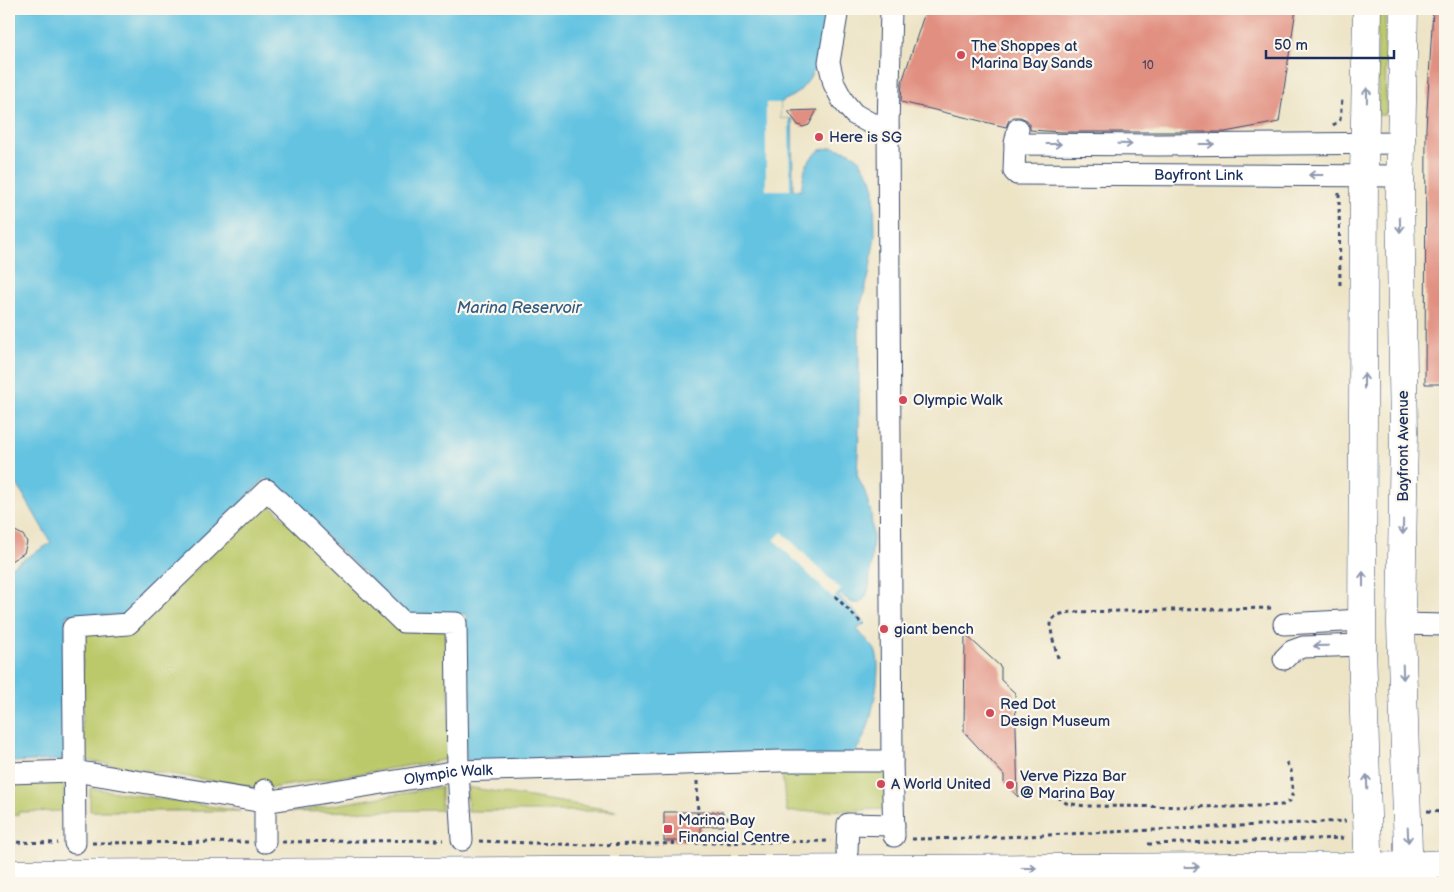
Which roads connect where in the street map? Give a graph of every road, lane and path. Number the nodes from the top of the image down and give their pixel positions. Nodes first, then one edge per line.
1 (838, 9) edge
2 (891, 9) edge
3 (1367, 9) edge
4 (1404, 9) edge
5 (888, 126) junction
6 (1091, 139) junction
7 (1365, 143) junction
8 (1402, 143) junction
9 (1125, 174) junction
10 (1364, 176) junction
11 (1401, 176) junction
12 (835, 596) dead end
13 (1284, 616) joint
14 (1412, 624) junction
15 (1445, 624) edge
16 (863, 625) dead end
17 (1363, 632) junction
18 (1058, 658) dead end
19 (1284, 659) dead end
20 (1284, 759) dead end
21 (892, 761) junction
22 (696, 764) junction
23 (74, 771) junction
24 (458, 771) junction
25 (9, 773) edge
26 (265, 796) junction
27 (1058, 797) dead end
28 (1428, 812) dead end
29 (1445, 812) edge
30 (736, 818) dead end
31 (1346, 821) dead end
32 (900, 834) junction
33 (462, 840) junction
34 (9, 842) edge
35 (265, 842) junction
36 (76, 843) junction
37 (857, 861) edge
38 (1445, 864) edge
39 (9, 874) edge
40 (1369, 875) edge
41 (1409, 875) edge
42 (181, 878) edge
43 (386, 878) edge
44 (122, 879) edge

1 - 5 street
2 - 5 street
7 -> 3 main road
4 - 8 main road, Bayfront Avenue
5 - 21 street
6 -> 7 street, Bayfront Link
6 - 9 street
9 -> 6 street, Bayfront Link
7 - 8 street, Bayfront Link
7 - 10 main road
8 - 11 main road, Bayfront Avenue
10 -> 9 street, Bayfront Link
10 - 11 street, Bayfront Link
17 -> 10 main road
11 -> 14 main road, Bayfront Avenue
12 - 16 path
13 - 17 street
13 - 18 path
14 - 15 street
14 -> 41 main road, Bayfront Avenue
17 -> 19 street
40 -> 17 main road
20 - 27 path
21 - 22 street, Olympic Walk
21 - 32 street
22 - 24 street, Olympic Walk
22 - 30 path
23 - 24 street
23 - 25 street, Olympic Walk
23 - 26 street, Olympic Walk
23 - 36 street
24 - 26 street, Olympic Walk
24 - 33 street
26 - 35 street
28 - 29 path
31 - 32 path
32 - 37 street
33 - 35 path
33 - 37 path
34 - 36 path
35 - 36 path
37 -> 40 main road
37 - 43 main road
38 - 41 main road
39 - 44 main road
40 - 41 main road
42 - 43 main road
42 - 44 main road

